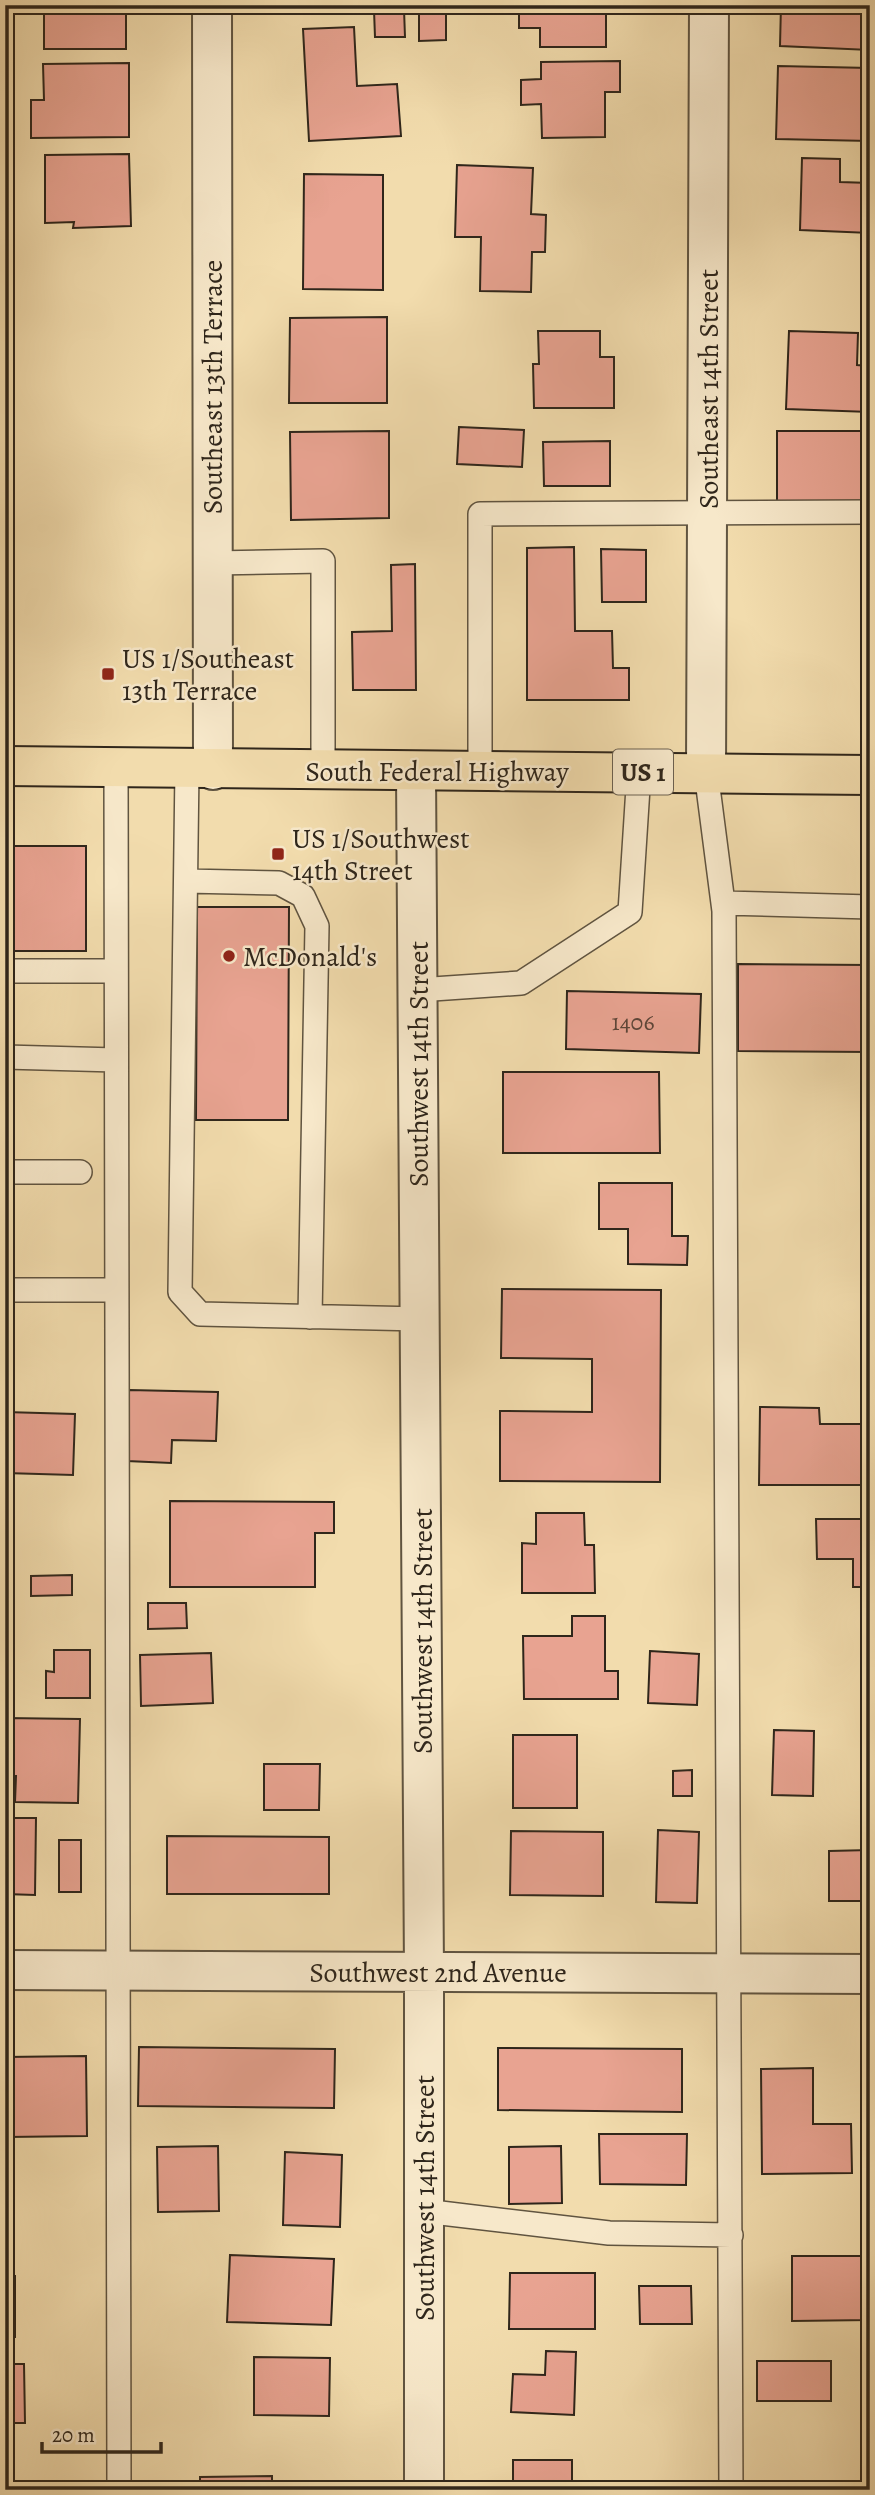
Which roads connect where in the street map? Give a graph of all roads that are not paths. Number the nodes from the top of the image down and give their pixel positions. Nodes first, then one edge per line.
1 (212, 5) edge
2 (709, 5) edge
3 (870, 512) edge
4 (708, 513) junction
5 (213, 564) junction
6 (5, 766) edge
7 (116, 768) junction
8 (200, 769) junction
9 (323, 771) junction
10 (416, 772) junction
11 (480, 772) junction
12 (639, 772) junction
13 (706, 772) junction
14 (870, 775) edge
15 (186, 881) junction
16 (724, 903) junction
17 (870, 906) edge
18 (5, 971) edge
19 (116, 971) junction
20 (418, 990) junction
21 (5, 1057) edge
22 (116, 1060) junction
23 (5, 1172) edge
24 (80, 1172) dead end
25 (5, 1290) edge
26 (116, 1290) junction
27 (310, 1317) junction
28 (420, 1319) junction
29 (5, 1970) edge
30 (117, 1970) junction
31 (424, 1972) junction
32 (730, 1973) junction
33 (870, 1974) edge
34 (424, 2211) junction
35 (731, 2235) junction
36 (119, 2490) edge
37 (424, 2490) edge
38 (731, 2490) edge

1 - 5 street, Southeast 13th Terrace
2 - 4 street, Southeast 14th Street
3 - 4 lane
4 - 11 lane
4 - 13 street, Southeast 14th Street
5 - 8 street, Southeast 13th Terrace
5 - 9 lane
6 - 7 main road, South Federal Highway / US 1
7 - 8 main road, South Federal Highway / US 1
7 - 19 lane
8 - 9 main road, South Federal Highway / US 1
8 - 15 lane
9 - 10 main road, South Federal Highway / US 1
10 - 11 main road, South Federal Highway / US 1
10 - 20 street, Southwest 14th Street
11 - 12 main road, South Federal Highway / US 1
12 - 13 main road, South Federal Highway / US 1
12 - 20 lane
13 - 14 main road, South Federal Highway / US 1
13 - 16 lane
15 - 27 lane
15 - 27 lane
16 - 17 lane
16 - 32 lane
18 - 19 lane
19 - 22 lane
20 - 28 street, Southwest 14th Street
21 - 22 lane
22 - 26 lane
23 - 24 lane
25 - 26 lane
26 - 30 lane
27 - 28 lane
28 - 31 street, Southwest 14th Street
29 - 30 street, Southwest 2nd Avenue
30 - 31 street, Southwest 2nd Avenue
30 - 36 lane
31 - 32 street, Southwest 2nd Avenue
31 - 34 street, Southwest 14th Street
32 - 33 street, Southwest 2nd Avenue
32 - 35 lane
34 - 35 lane
34 - 37 street, Southwest 14th Street
35 - 38 lane

